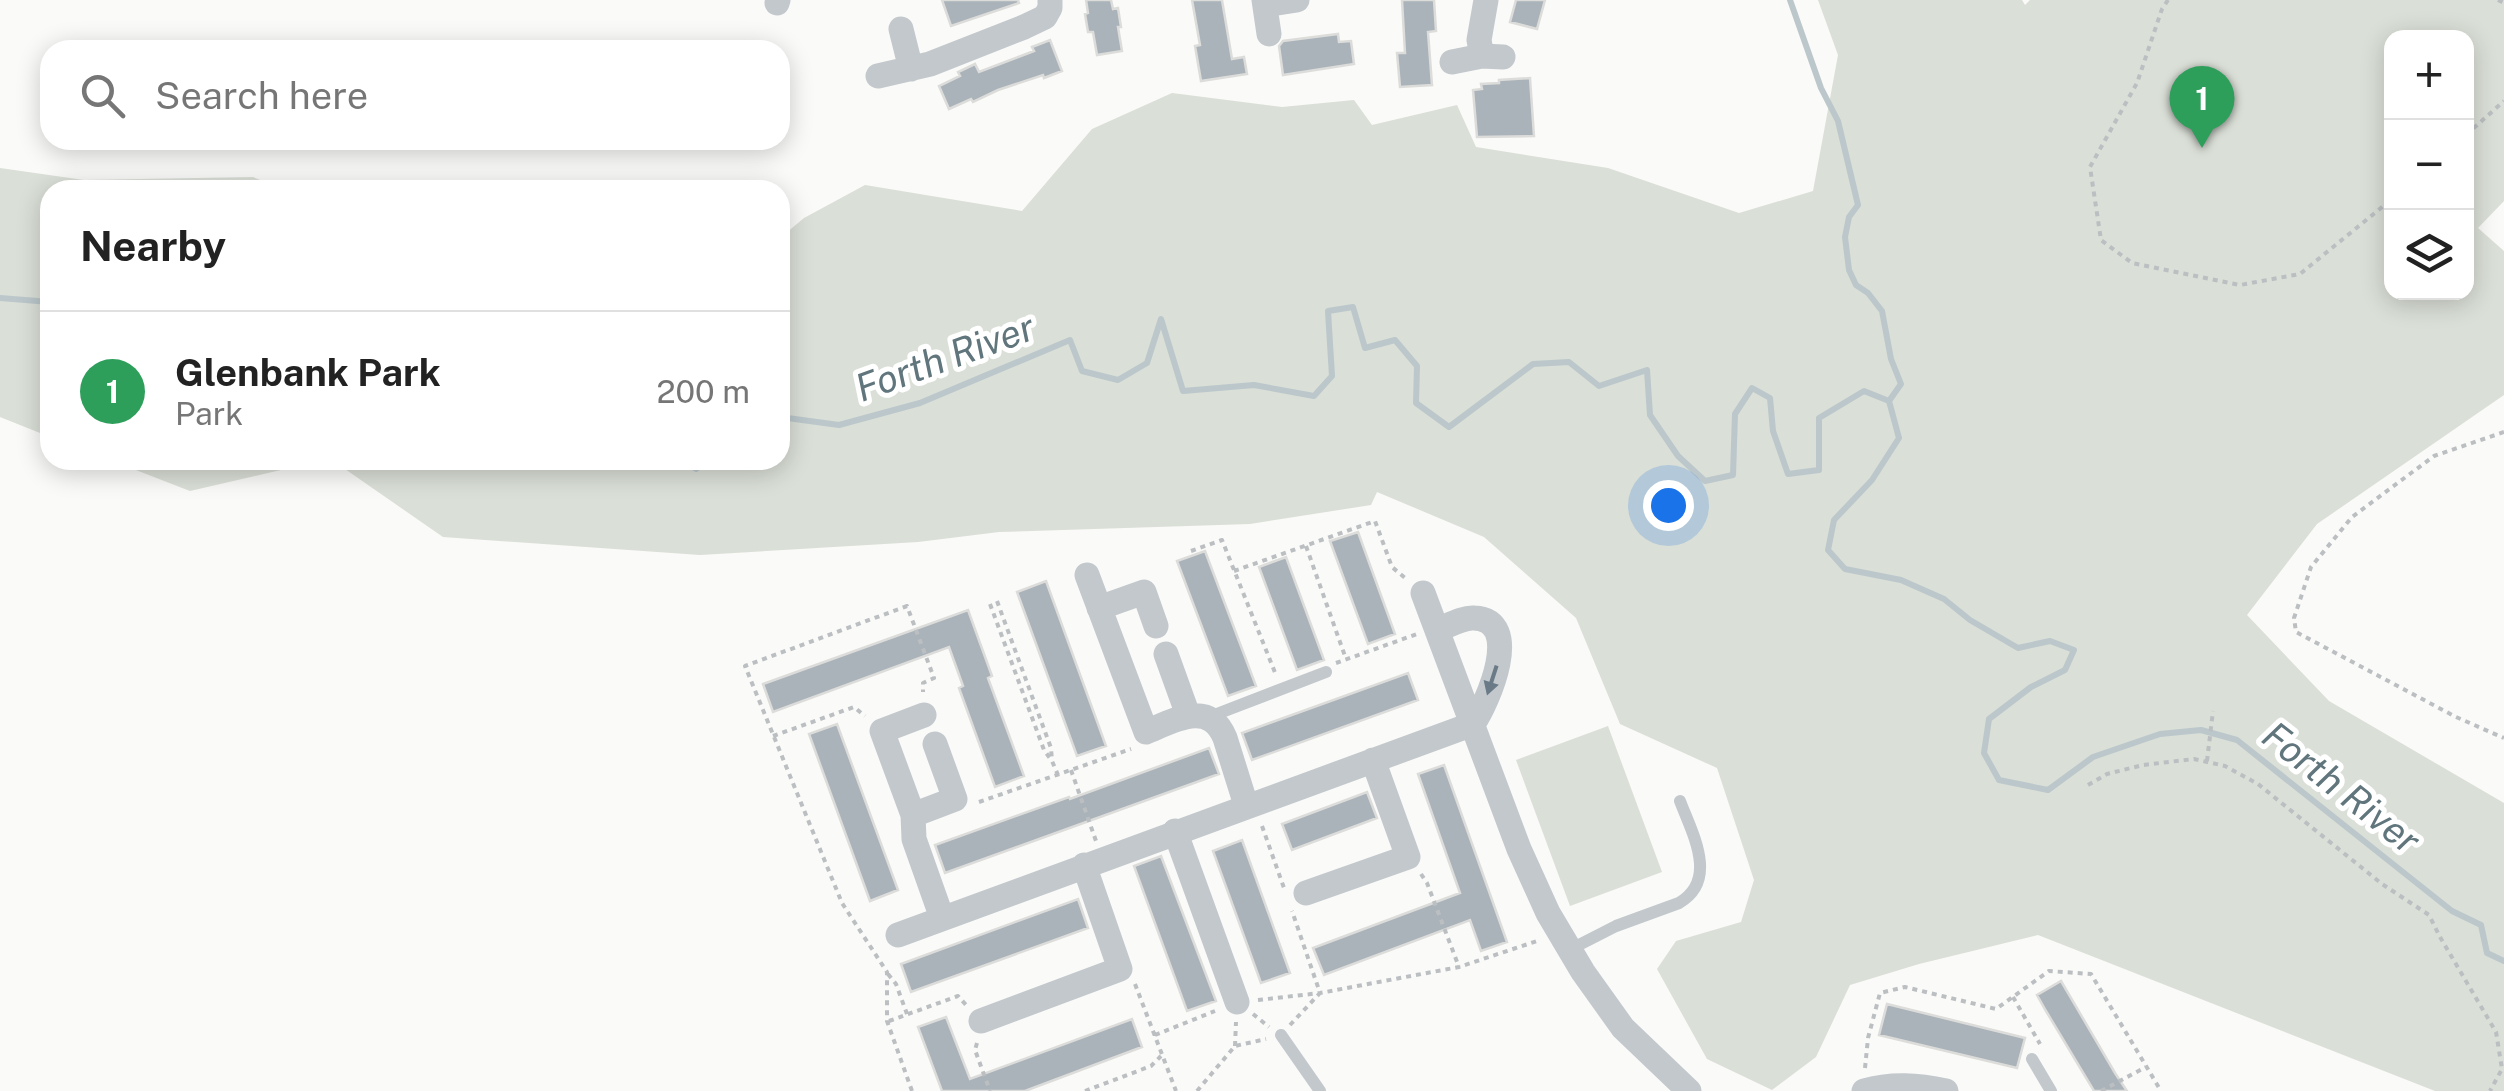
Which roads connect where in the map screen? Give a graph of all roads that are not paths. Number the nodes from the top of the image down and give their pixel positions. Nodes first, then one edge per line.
1 (1050, 0) edge
2 (1297, 0) edge
3 (1486, 0) edge
4 (1264, 2) edge
5 (901, 29) dead end
6 (1269, 34) dead end
7 (1452, 62) dead end
8 (911, 68) junction
9 (878, 76) dead end
10 (1087, 574) dead end
11 (1422, 593) road end
12 (1100, 608) junction
13 (1156, 626) dead end
14 (1425, 632) junction
15 (1166, 654) dead end
16 (1326, 672) road end
17 (924, 716) road end
18 (1198, 716) junction
19 (1473, 724) junction
20 (935, 744) dead end
21 (1374, 760) junction
22 (1680, 801) dead end
23 (1246, 805) junction
24 (913, 815) junction
25 (1175, 831) junction
26 (1093, 862) junction
27 (1306, 892) dead end
28 (942, 918) junction
29 (898, 935) dead end
30 (1565, 942) junction
31 (1237, 1002) road end
32 (980, 1021) road end
33 (1281, 1036) road end
34 (2032, 1059) dead end
35 (1864, 1081) edge
36 (1673, 1086) edge
37 (1320, 1091) edge
38 (1946, 1091) edge
39 (2051, 1091) edge

1 - 8 street
2 - 4 street
3 - 7 street
4 - 6 street
5 - 8 street
8 - 9 street
10 - 12 street
11 - 14 street
12 - 13 street
12 - 18 street
14 - 19 street
14 -> 19 street
15 - 18 street
16 - 18 lane
17 - 24 street
18 - 23 street
19 - 21 street
19 - 30 street
20 - 24 street
21 - 23 street
21 - 27 street
22 - 30 lane
23 - 25 street
24 - 28 street
25 - 26 street
25 - 31 street
26 - 28 street
26 - 32 street
28 - 29 street
30 - 36 street
33 - 37 lane
34 - 39 lane
35 - 38 street

